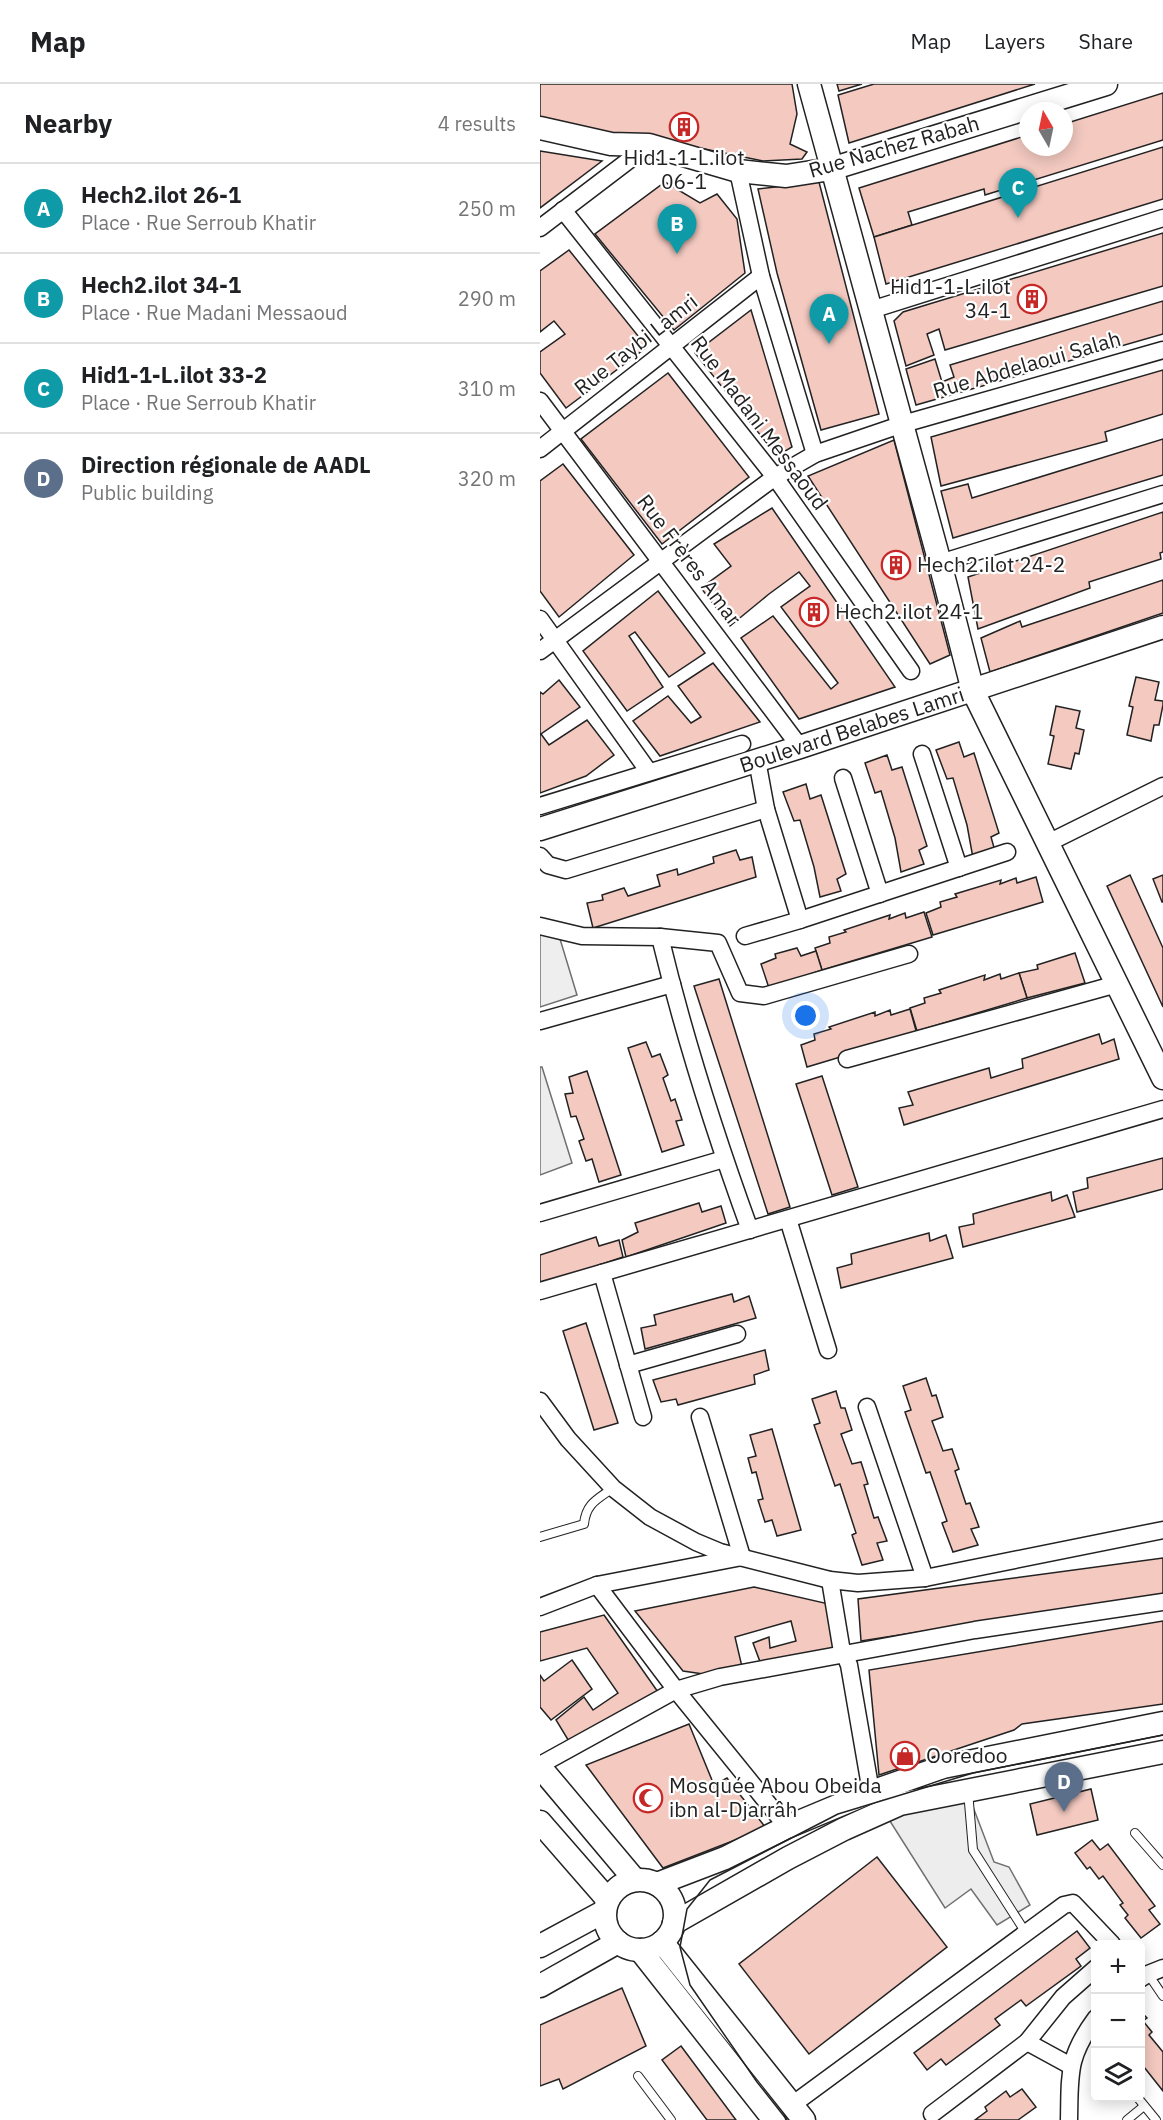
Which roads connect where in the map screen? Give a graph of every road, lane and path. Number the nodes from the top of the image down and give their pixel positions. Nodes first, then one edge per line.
1 (809, 84) edge
2 (1106, 84) edge
3 (540, 128) edge
4 (649, 144) junction
5 (831, 169) junction
6 (738, 171) junction
7 (562, 210) junction
8 (1163, 218) edge
9 (540, 228) edge
10 (761, 276) junction
11 (871, 310) junction
12 (671, 345) junction
13 (1163, 350) edge
14 (540, 401) edge
15 (903, 424) junction
16 (564, 431) junction
17 (540, 449) edge
18 (815, 454) junction
19 (775, 477) junction
20 (1163, 494) edge
21 (660, 560) junction
22 (940, 563) junction
23 (540, 619) edge
24 (1163, 627) edge
25 (554, 640) junction
26 (540, 651) edge
27 (911, 671) dead end
28 (973, 691) junction
29 (742, 744) dead end
30 (801, 747) junction
31 (922, 754) dead end
32 (757, 760) junction
33 (649, 772) junction
34 (843, 778) dead end
35 (1163, 786) edge
36 (540, 806) edge
37 (766, 809) junction
38 (540, 829) edge
39 (1048, 843) junction
40 (1007, 852) dead end
41 (540, 856) edge
42 (959, 868) junction
43 (880, 894) junction
44 (800, 920) junction
45 (540, 926) edge
46 (745, 936) dead end
47 (660, 937) junction
48 (909, 954) dead end
49 (672, 984) junction
50 (1117, 984) junction
51 (540, 1021) edge
52 (847, 1059) dead end
53 (1163, 1078) edge
54 (1163, 1109) edge
55 (724, 1158) junction
56 (540, 1213) edge
57 (788, 1219) junction
58 (750, 1230) junction
59 (602, 1274) junction
60 (540, 1292) edge
61 (737, 1334) dead end
62 (828, 1350) dead end
63 (628, 1365) junction
64 (540, 1401) edge
65 (867, 1407) dead end
66 (643, 1417) dead end
67 (700, 1417) dead end
68 (613, 1488) junction
69 (1163, 1530) edge
70 (540, 1537) edge
71 (742, 1557) junction
72 (925, 1578) junction
73 (830, 1580) junction
74 (597, 1585) junction
75 (1163, 1602) edge
76 (540, 1607) edge
77 (845, 1653) junction
78 (676, 1690) junction
79 (1163, 1723) edge
80 (1163, 1752) edge
81 (540, 1766) edge
82 (968, 1790) junction
83 (871, 1792) junction
84 (541, 1824) edge
85 (787, 1827) junction
86 (1135, 1833) dead end
87 (1163, 1864) edge
88 (635, 1880) junction
89 (657, 1884) junction
90 (606, 1905) junction
91 (668, 1933) junction
92 (1026, 1933) junction
93 (1108, 1940) edge
94 (618, 1942) junction
95 (540, 1946) edge
96 (640, 1950) junction
97 (1091, 1972) edge
98 (1150, 1974) edge
99 (540, 1986) edge
100 (1163, 1996) edge
101 (1091, 2024) edge
102 (1027, 2042) junction
103 (1071, 2066) junction
104 (638, 2076) dead end
105 (1141, 2102) edge
106 (1144, 2106) junction
107 (798, 2112) edge
108 (932, 2114) dead end
109 (671, 2120) edge
110 (774, 2120) edge
111 (1070, 2120) edge
112 (1127, 2120) edge
113 (1155, 2120) edge

1 - 5 street
2 - 5 street, Rue Nachez Rabah
3 - 4 street, Rue Nachez Rabah
4 - 6 street, Rue Nachez Rabah
4 - 7 street
5 - 6 street, Rue Nachez Rabah
5 - 11 street
6 - 10 street
7 - 9 street
7 - 12 street, Rue Madani Messaoud
8 - 11 street
10 - 12 street, Rue Taybi Lamri
10 - 18 street
11 - 15 street
12 - 16 street, Rue Taybi Lamri
12 - 19 street, Rue Madani Messaoud
13 - 15 street, Rue Abdelaoui Salah
14 - 16 street, Rue Frères Amar
15 - 18 street, Rue Abdelaoui Salah
15 - 22 street
16 - 17 street, Rue Taybi Lamri
16 - 21 street, Rue Frères Amar
18 - 19 street, Rue Abdelaoui Salah
19 - 21 street, Rue Abdelaoui Salah
19 - 27 street, Rue Madani Messaoud
20 - 22 street
21 - 25 street, Rue Abdelaoui Salah
21 - 30 street, Rue Frères Amar
22 - 28 street
23 - 25 street
24 - 28 street, Boulevard Belabes Lamri
25 - 26 street, Rue Abdelaoui Salah
25 - 33 street
28 - 30 street, Boulevard Belabes Lamri
28 - 39 street
29 - 33 street
30 - 32 street, Boulevard Belabes Lamri
31 - 42 street
32 - 37 street
32 - 38 street, Boulevard Belabes Lamri
33 - 36 street
34 - 43 street
35 - 39 street
37 - 41 street
37 - 44 street
39 - 50 street
40 - 42 street
42 - 43 street
43 - 44 street
44 - 46 street
45 - 47 street
47 - 48 street
47 - 49 street
49 - 51 street
49 - 55 street
50 - 52 street
50 - 53 street
54 - 57 street
55 - 56 street
55 - 58 street
57 - 58 street
57 - 62 street
58 - 59 street
59 - 60 street
59 - 63 street
61 - 63 street
63 - 66 street
64 - 68 street
65 - 72 street
67 - 71 street
68 - 70 lane
68 - 71 street
69 - 72 street
71 - 73 street
71 - 74 street
72 - 73 street
73 - 77 street
74 - 76 street
74 - 78 street
75 - 77 street
77 - 78 street
77 - 83 street
78 - 81 street
78 - 85 street
79 - 83 street
80 - 82 street
81 - 88 street
82 - 91 street
82 - 92 lane
83 - 85 street
84 - 90 street
85 - 89 street
86 - 87 lane
88 - 89 street
88 - 90 street
89 - 91 street
90 - 94 street
90 - 95 street
91 - 96 street
91 - 107 street
92 - 93 street
92 - 107 street
94 - 96 street
94 - 99 street
96 - 110 street
97 - 102 street
98 - 100 lane
101 - 103 street
102 - 103 street
102 - 108 street
103 - 111 street
104 - 109 lane
105 - 106 lane
106 - 112 lane
106 - 113 lane

